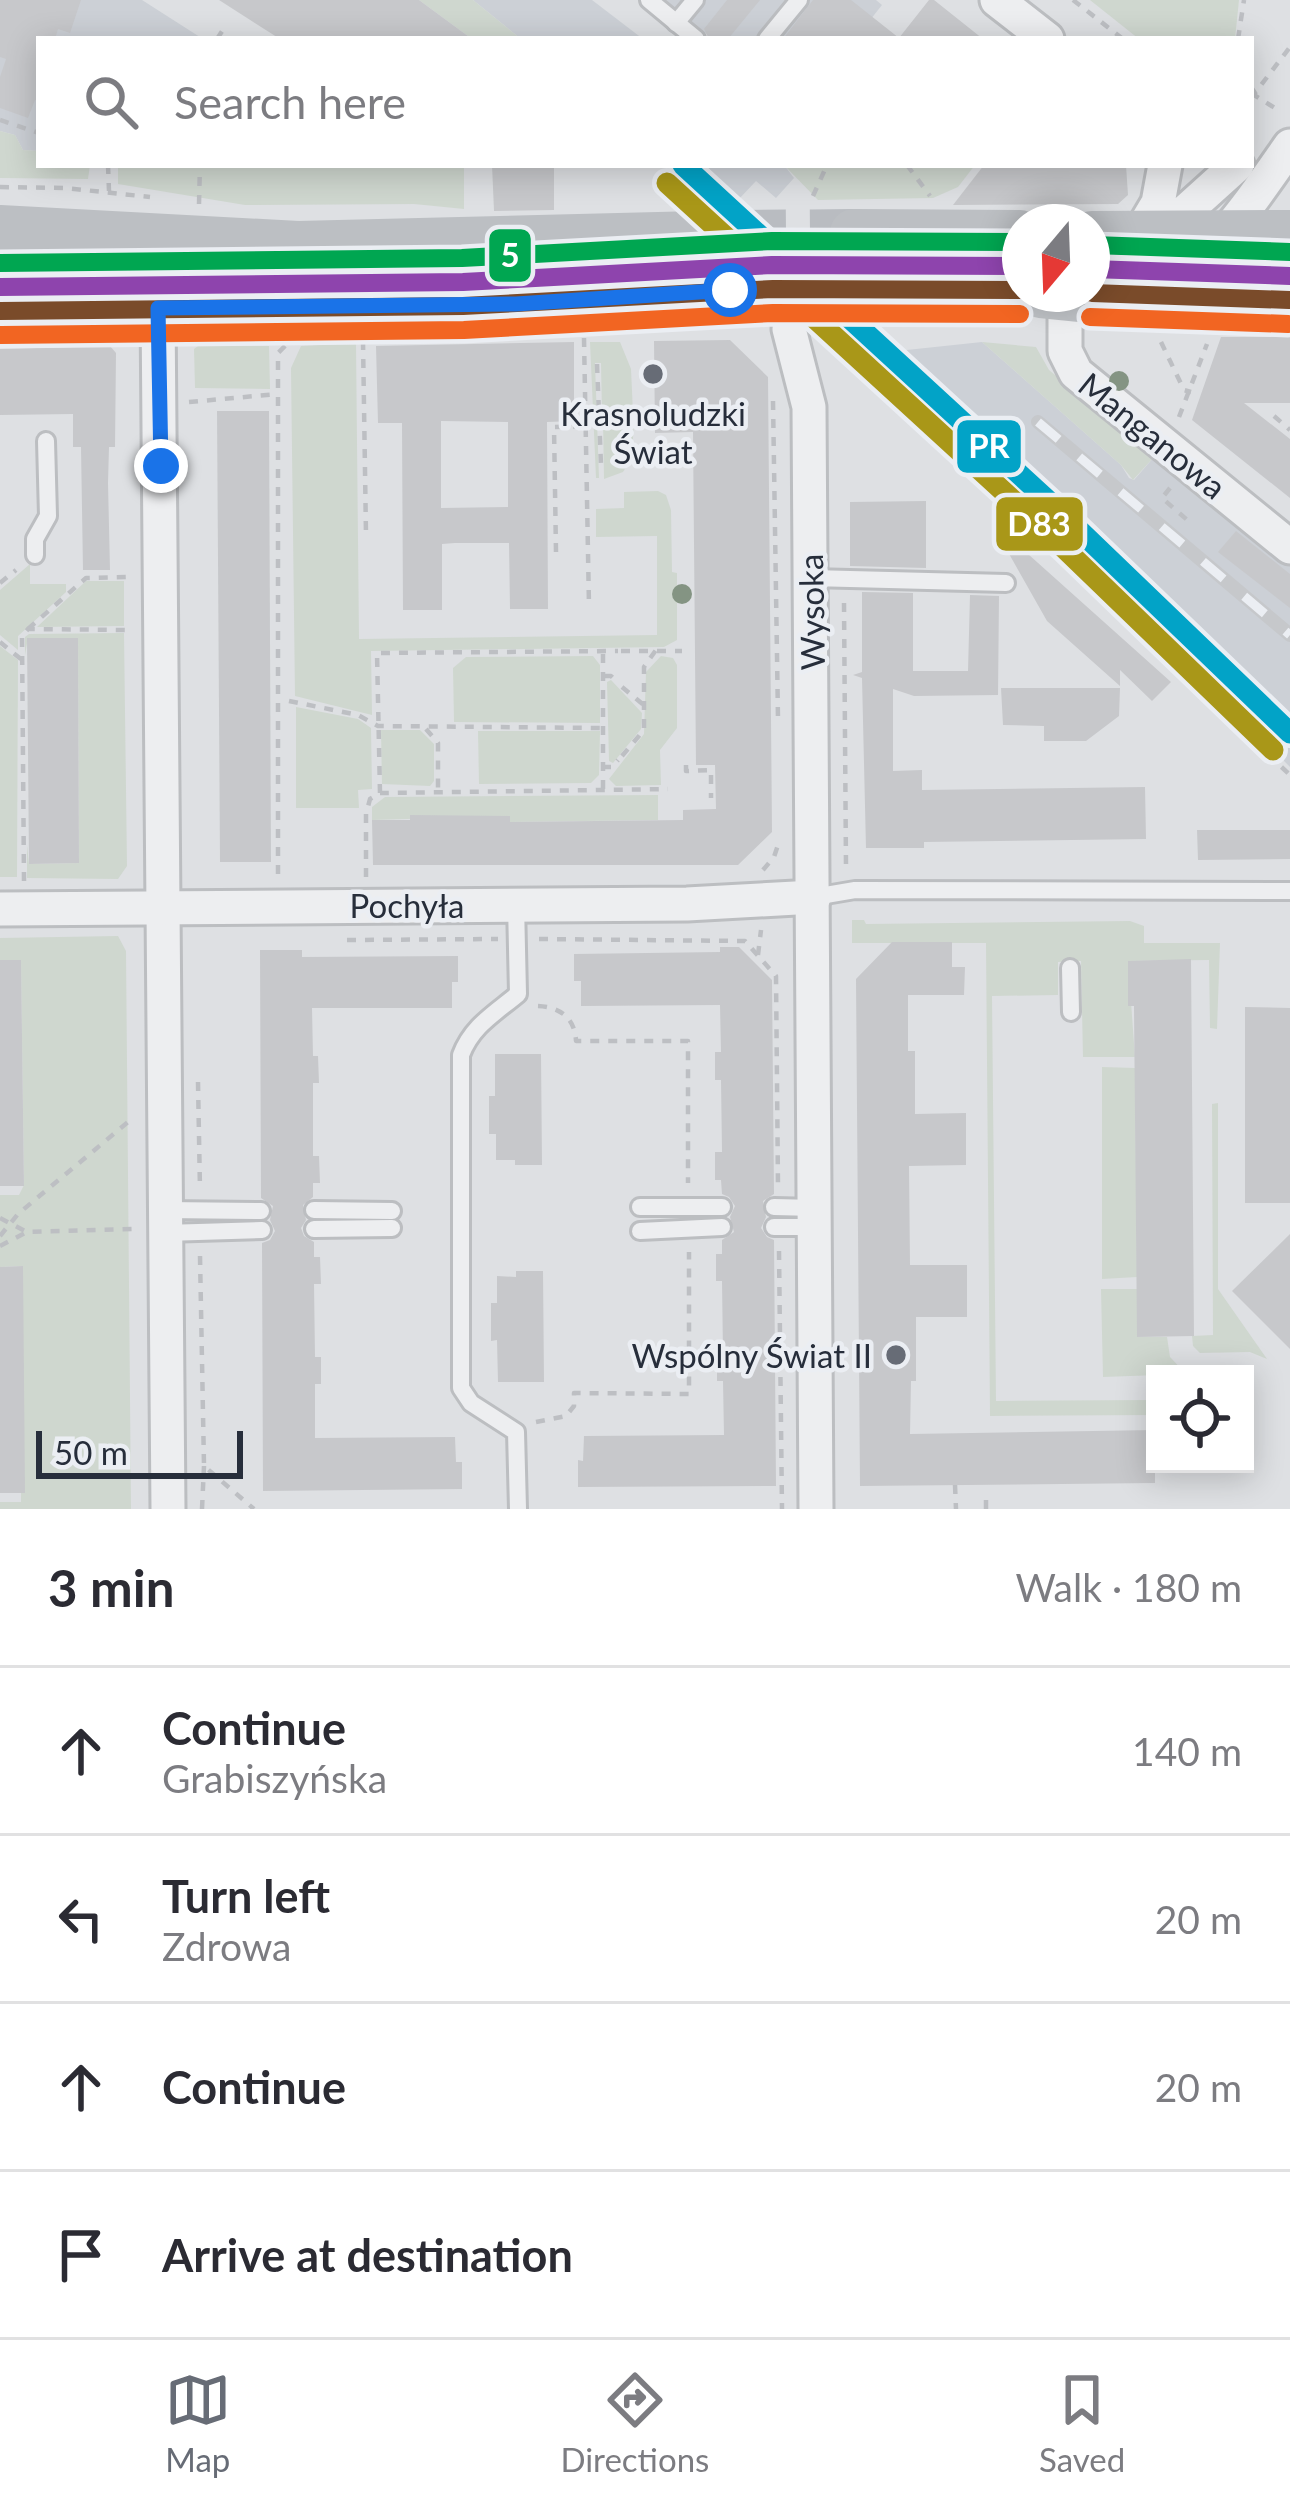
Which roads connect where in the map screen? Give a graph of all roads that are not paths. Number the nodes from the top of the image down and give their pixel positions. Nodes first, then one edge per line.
1 (649, 0) edge
2 (695, 0) edge
3 (800, 0) edge
4 (998, 0) edge
5 (676, 23) junction
6 (692, 36) edge
7 (770, 36) edge
8 (1043, 36) edge
9 (1284, 120) edge
10 (1290, 146) edge
11 (1254, 148) edge
12 (1164, 168) edge
13 (1233, 168) edge
14 (0, 229) edge
15 (854, 232) tunnel mouth
16 (738, 234) tunnel mouth
17 (1002, 234) edge
18 (1116, 235) edge
19 (1216, 246) junction
20 (1288, 271) edge
21 (911, 286) tunnel mouth
22 (1002, 292) edge
23 (1110, 301) edge
24 (1154, 306) junction
25 (158, 308) junction
26 (799, 309) joint
27 (1049, 312) edge
28 (0, 315) edge
29 (46, 441) dead end
30 (1290, 547) edge
31 (35, 555) dead end
32 (812, 578) junction
33 (1006, 583) dead end
34 (1290, 891) edge
35 (814, 897) junction
36 (516, 904) junction
37 (166, 908) junction
38 (0, 909) edge
39 (1070, 968) dead end
40 (1071, 1012) dead end
41 (640, 1207) dead end
42 (722, 1207) dead end
43 (774, 1207) dead end
44 (815, 1217) junction
45 (392, 1219) dead end
46 (261, 1220) dead end
47 (314, 1220) dead end
48 (155, 1224) junction
49 (722, 1227) dead end
50 (774, 1227) dead end
51 (640, 1231) dead end
52 (168, 1509) edge
53 (518, 1509) edge
54 (816, 1509) edge

1 - 5 lane
2 - 5 lane
3 - 7 lane
4 - 8 street
5 - 6 lane
9 - 11 street
10 - 19 street
12 - 18 street
13 - 18 street
14 - 16 main road
15 - 17 main road
18 - 19 main road
19 - 20 main road
19 - 24 street
20 - 24 main road
21 - 22 main road
23 - 24 main road
25 - 26 main road
25 - 28 main road
25 - 37 street
26 - 32 street, Wysoka
27 - 30 street, Manganowa
29 - 31 lane
32 - 33 lane
32 - 35 street, Wysoka
34 - 35 lane
35 - 36 street, Pochyła
35 - 44 street, Wysoka
36 - 37 street, Pochyła
36 - 53 lane
37 - 38 street, Pochyła
37 - 48 street
39 - 40 lane
41 - 42 lane
43 - 44 lane
44 - 50 lane
44 - 54 street, Wysoka
45 - 47 lane
46 - 48 lane
48 - 52 street
49 - 51 lane

